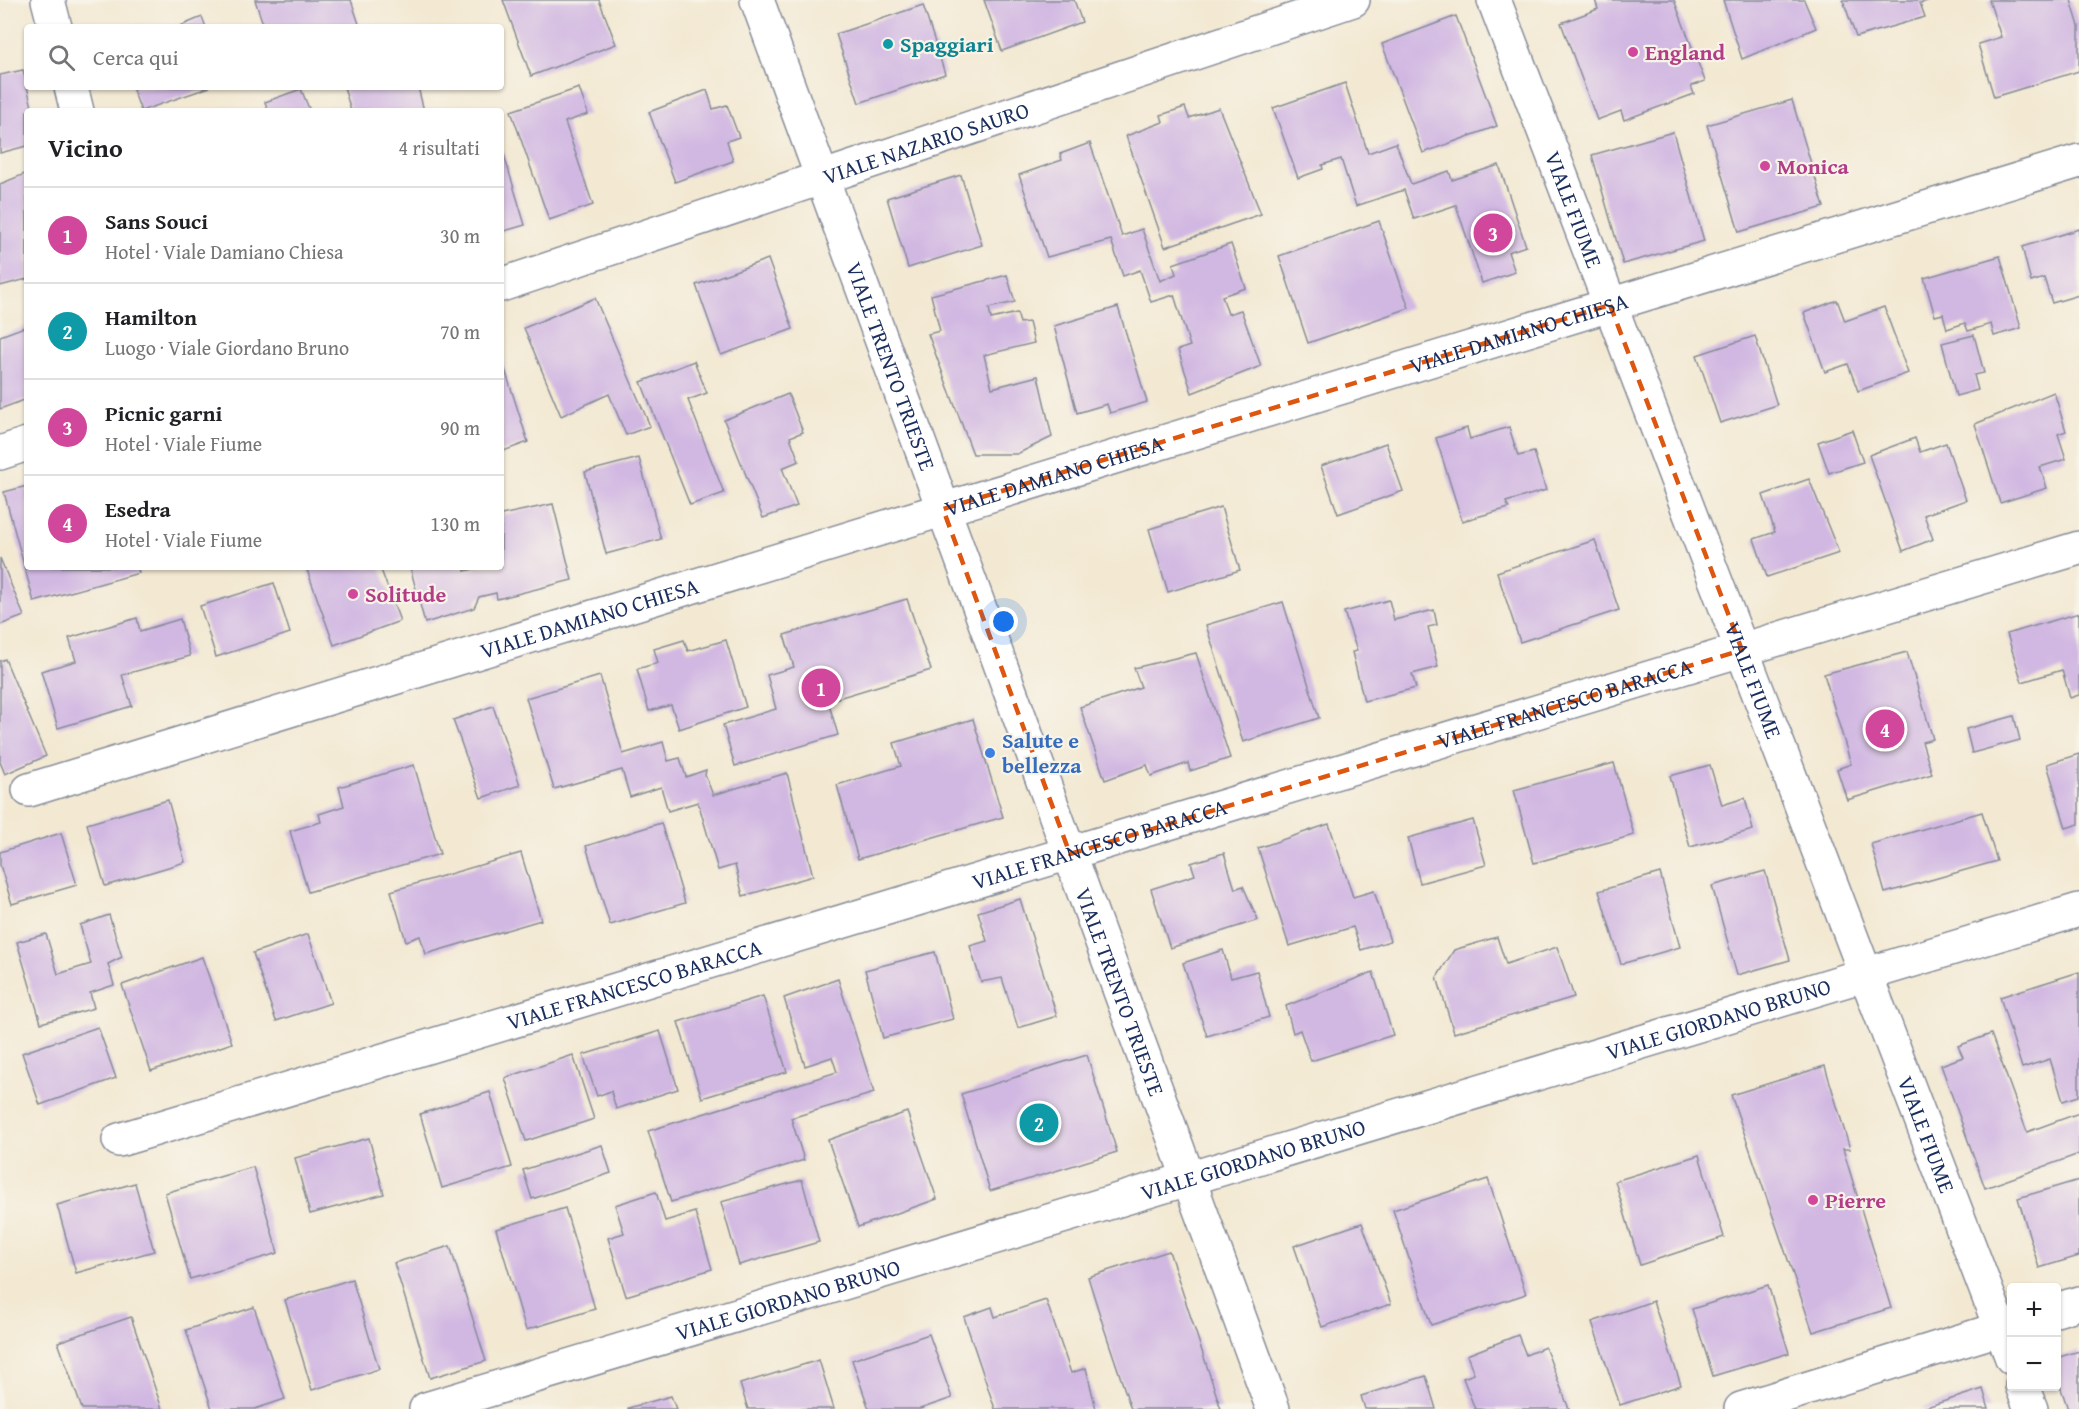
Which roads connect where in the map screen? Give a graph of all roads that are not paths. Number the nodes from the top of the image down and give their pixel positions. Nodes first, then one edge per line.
1 (48, 0) edge
2 (757, 0) edge
3 (1353, 0) edge
4 (1494, 0) edge
5 (54, 24) edge
6 (72, 90) edge
7 (76, 108) edge
8 (2079, 161) edge
9 (822, 178) junction
10 (504, 284) edge
11 (1610, 305) junction
12 (24, 445) edge
13 (0, 453) edge
14 (944, 509) junction
15 (2079, 548) edge
16 (1742, 650) junction
17 (29, 790) dead end
18 (1070, 854) junction
19 (2079, 910) edge
20 (1865, 975) junction
21 (119, 1140) dead end
22 (1189, 1179) junction
23 (2079, 1303) edge
24 (2061, 1308) edge
25 (2006, 1326) edge
26 (2024, 1391) edge
27 (426, 1409) edge
28 (1273, 1409) edge
29 (1742, 1409) edge
30 (2031, 1409) edge

1 - 5 street
2 - 9 street, VIALE TRENTO TRIESTE
3 - 9 street, VIALE NAZARIO SAURO
4 - 11 street, VIALE FIUME
6 - 7 street
8 - 11 street, VIALE DAMIANO CHIESA
9 - 10 street, VIALE NAZARIO SAURO
9 - 14 street, VIALE TRENTO TRIESTE
11 - 14 street, VIALE DAMIANO CHIESA
11 - 16 street, VIALE FIUME
12 - 13 street
14 - 17 street, VIALE DAMIANO CHIESA
14 - 18 street, VIALE TRENTO TRIESTE
15 - 16 street, VIALE FRANCESCO BARACCA
16 - 18 street, VIALE FRANCESCO BARACCA
16 - 20 street, VIALE FIUME
18 - 21 street, VIALE FRANCESCO BARACCA
18 - 22 street, VIALE TRENTO TRIESTE
19 - 20 street, VIALE GIORDANO BRUNO
20 - 22 street, VIALE GIORDANO BRUNO
20 - 25 street, VIALE FIUME
22 - 27 street, VIALE GIORDANO BRUNO
22 - 28 street, VIALE TRENTO TRIESTE
23 - 24 street
25 - 29 street
26 - 30 street

